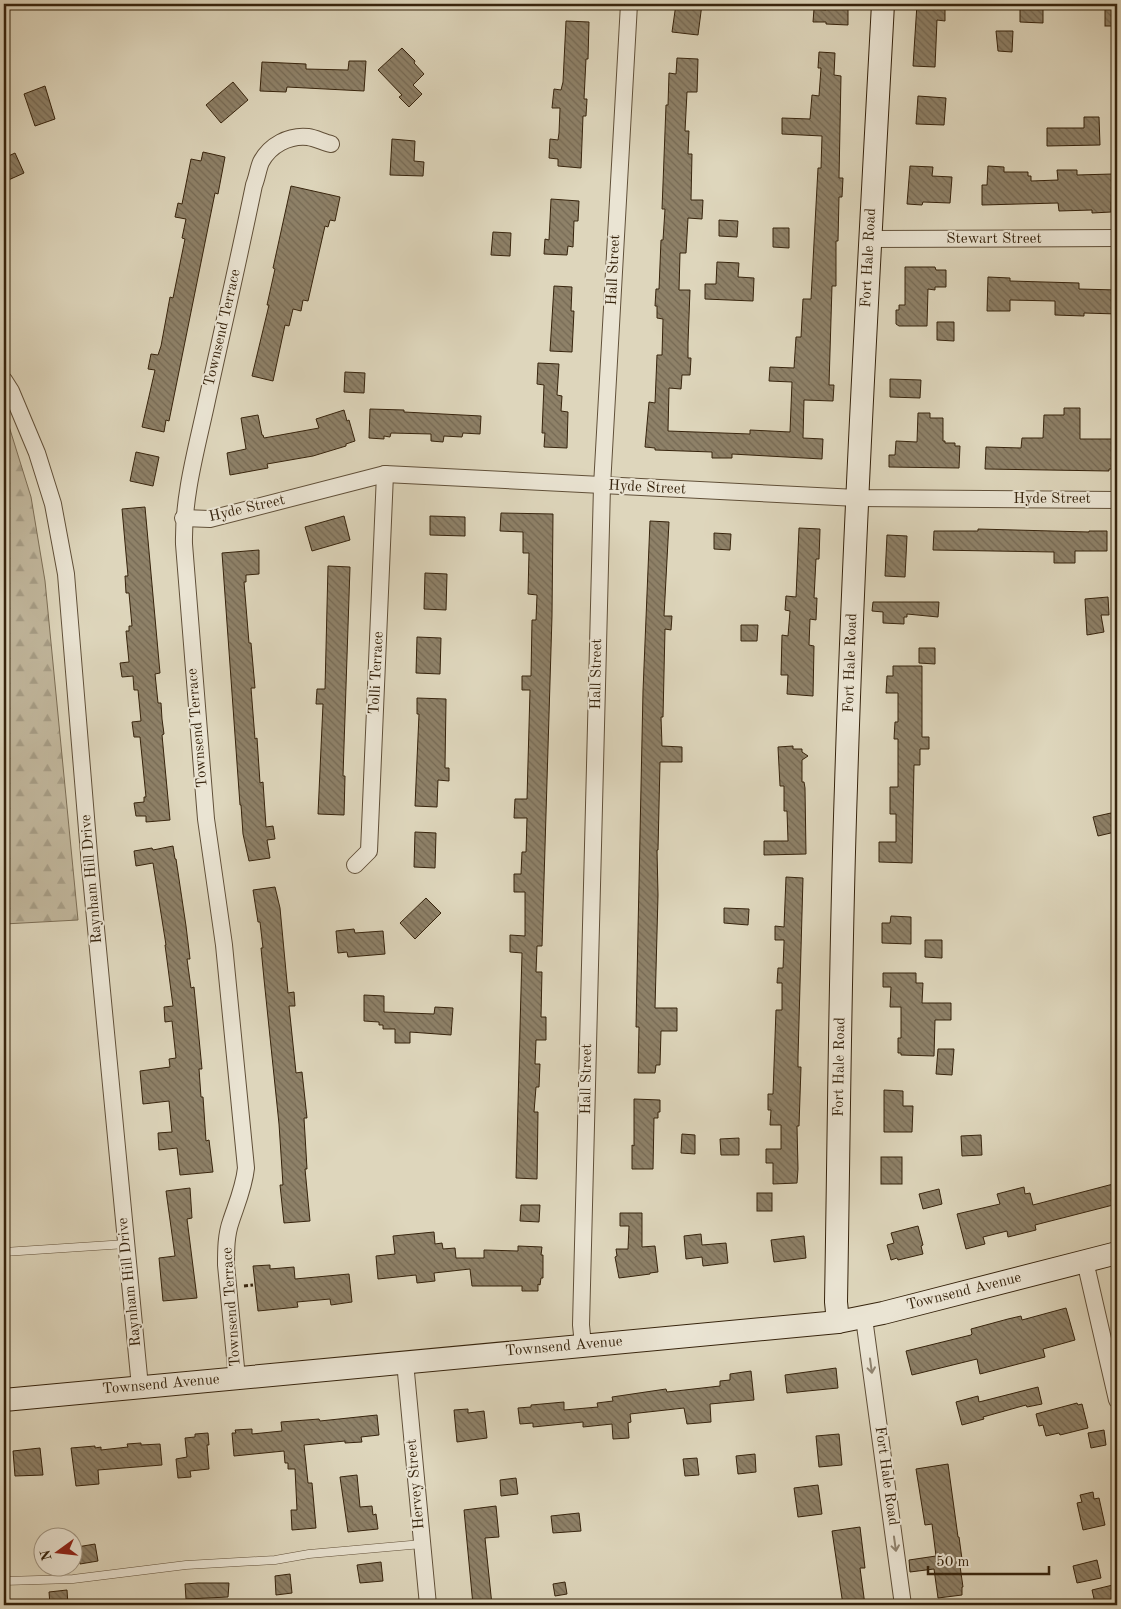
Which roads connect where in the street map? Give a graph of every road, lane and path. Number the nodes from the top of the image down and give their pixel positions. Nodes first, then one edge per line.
1 (629, 4) edge
2 (883, 4) edge
3 (331, 144) dead end
4 (1117, 238) edge
5 (870, 239) junction
6 (4, 380) edge
7 (385, 474) junction
8 (602, 486) junction
9 (857, 498) junction
10 (1117, 500) edge
11 (184, 518) junction
12 (355, 865) dead end
13 (126, 1244) junction
14 (4, 1252) edge
15 (1117, 1253) edge
16 (1085, 1261) junction
17 (864, 1318) junction
18 (838, 1322) junction
19 (583, 1345) junction
20 (405, 1362) junction
21 (237, 1378) junction
22 (140, 1387) junction
23 (4, 1400) edge
24 (1117, 1400) edge
25 (422, 1544) junction
26 (4, 1582) edge
27 (428, 1605) edge
28 (903, 1605) edge

1 - 8 street, Hall Street
2 - 5 street, Fort Hale Road
3 - 11 street, Townsend Terrace
4 - 5 street, Stewart Street
5 - 9 street, Fort Hale Road
6 - 13 street, Raynham Hill Drive
7 - 8 street, Hyde Street
7 - 11 street, Hyde Street
7 - 12 street, Tolli Terrace
8 - 9 street, Hyde Street
8 - 19 street, Hall Street
9 - 10 street, Hyde Street
9 - 18 street, Fort Hale Road
11 - 21 street, Townsend Terrace
13 - 14 lane
13 - 22 street, Raynham Hill Drive
15 - 16 street, Townsend Avenue
16 - 17 street, Townsend Avenue
16 - 24 street
17 - 18 street, Townsend Avenue
17 -> 28 street, Fort Hale Road
18 - 19 street, Townsend Avenue
19 - 20 street, Townsend Avenue
20 - 21 street, Townsend Avenue
20 - 25 street, Hervey Street
21 - 22 street, Townsend Avenue
22 - 23 street, Townsend Avenue
25 - 26 lane
25 - 27 street, Hervey Street

